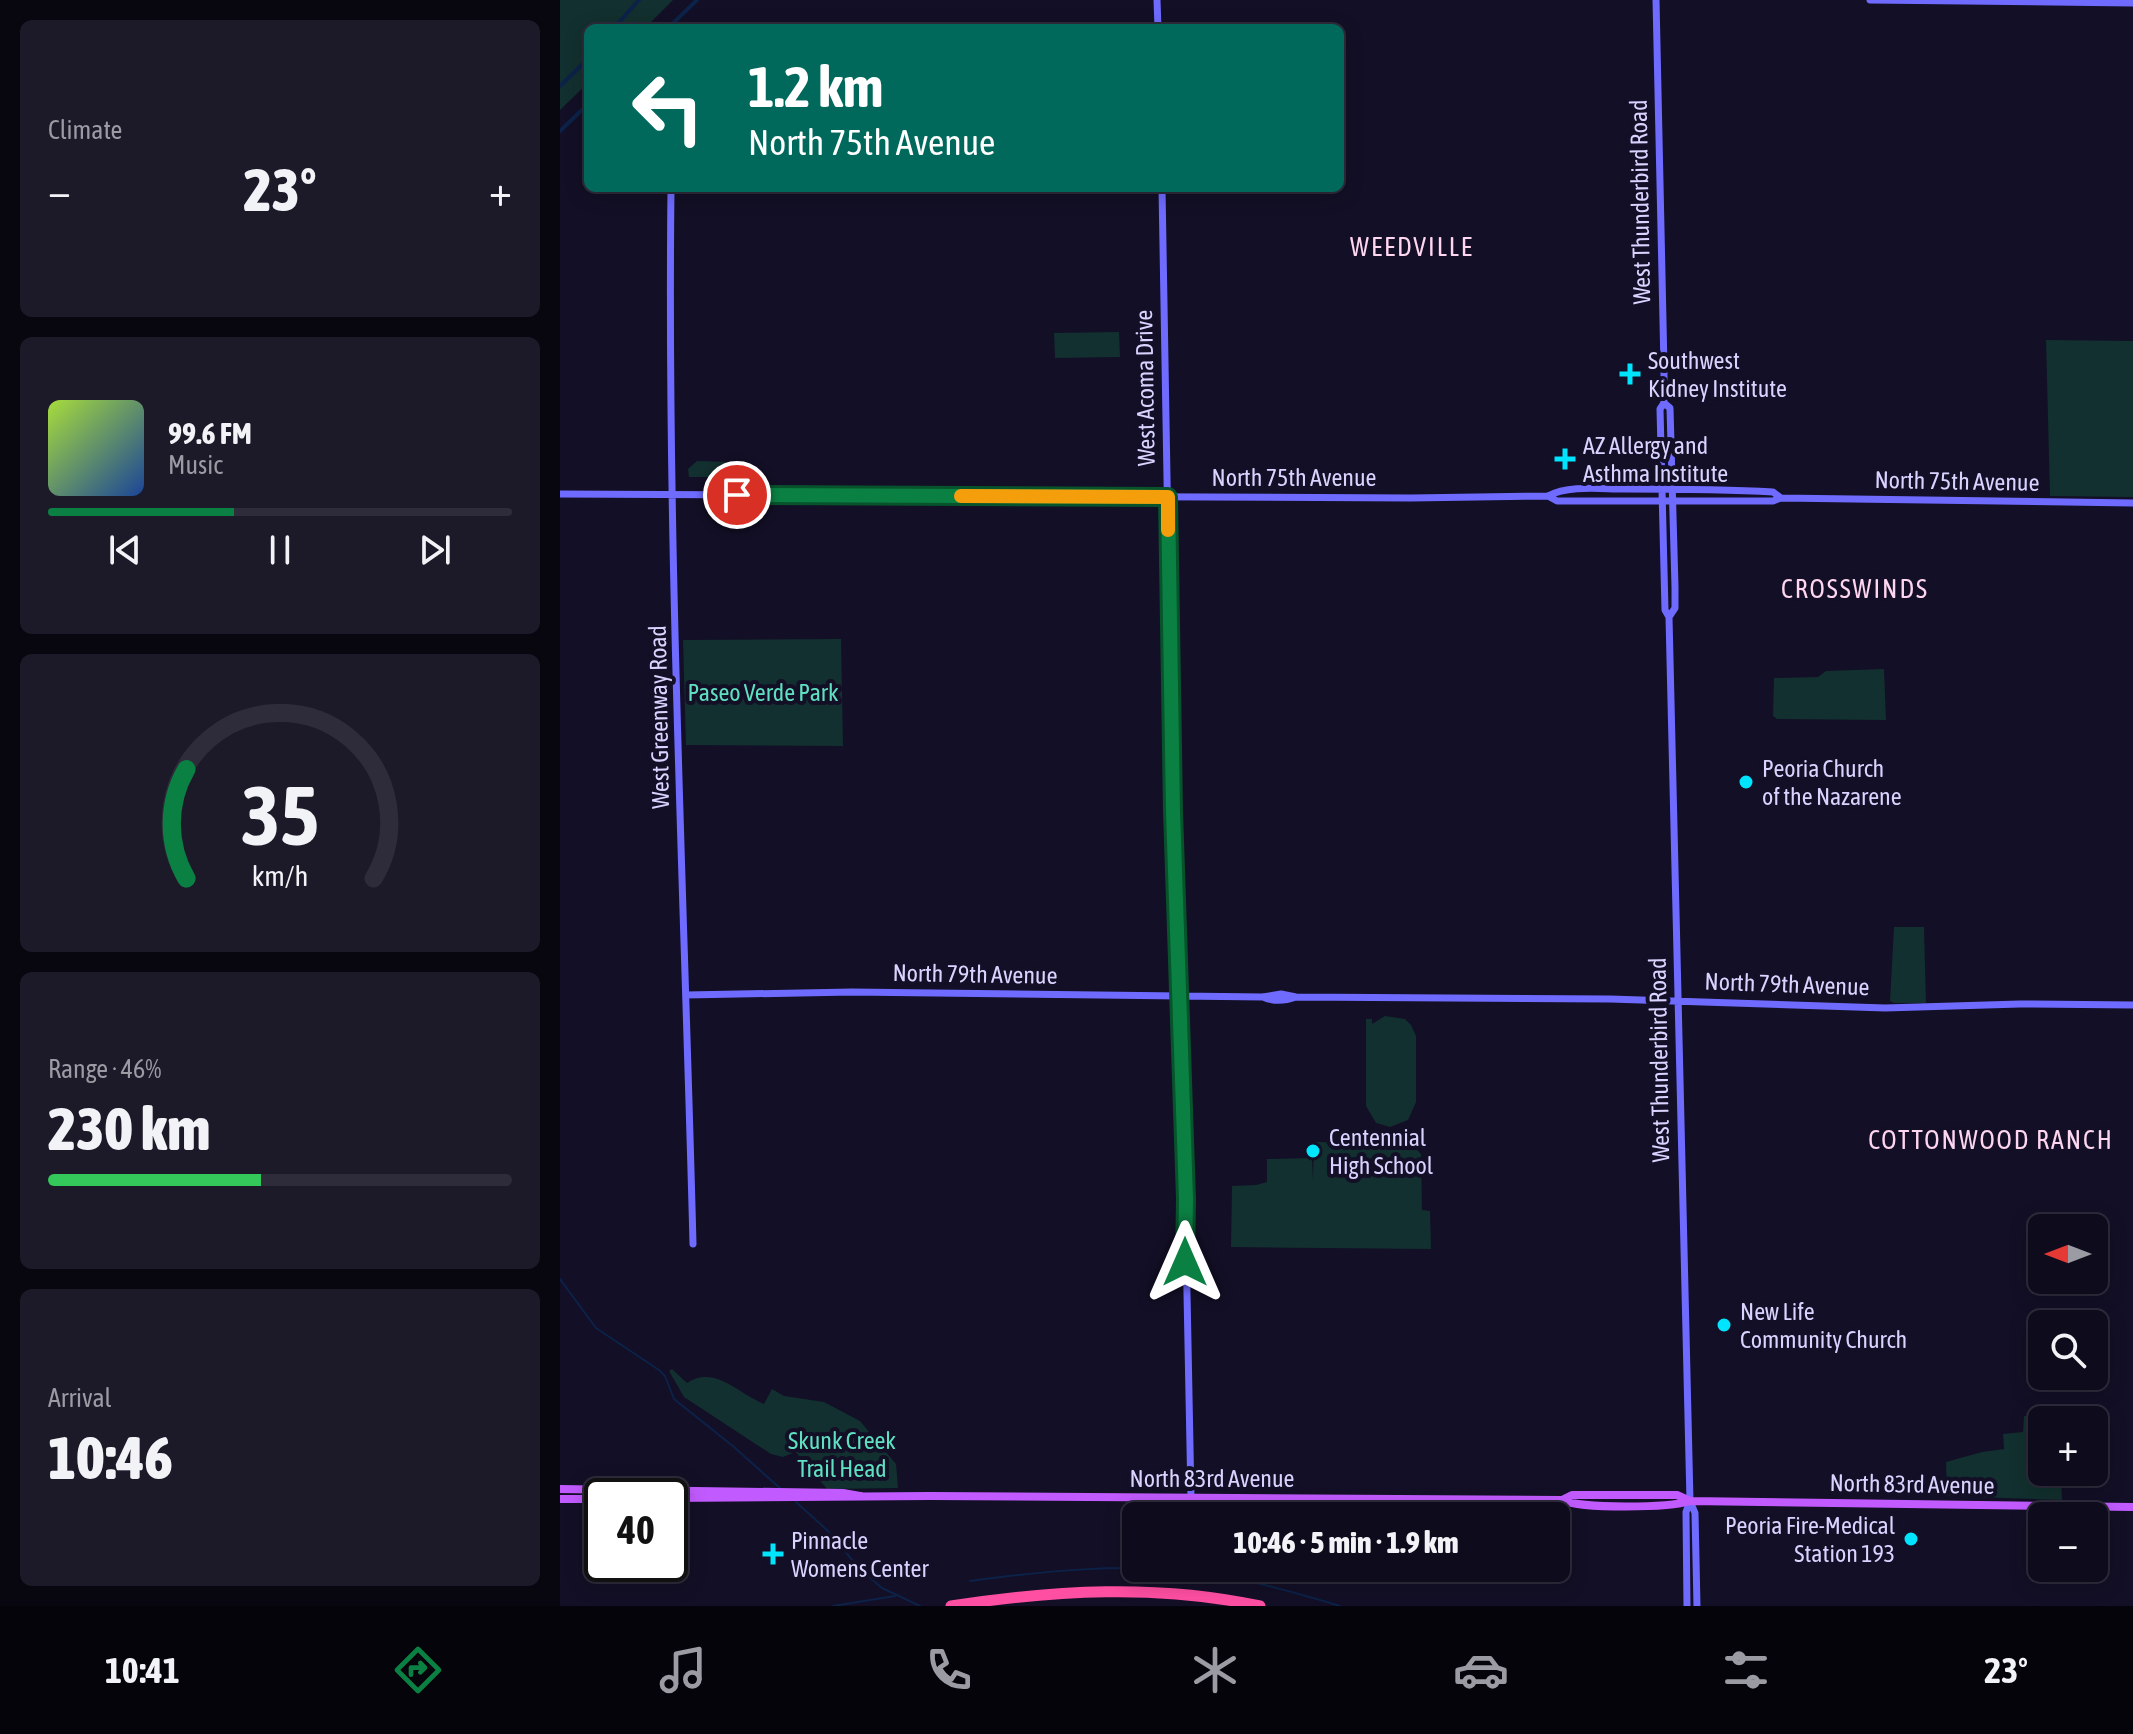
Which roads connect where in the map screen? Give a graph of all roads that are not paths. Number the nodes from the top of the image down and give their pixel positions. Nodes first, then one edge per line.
1 (1157, 0) edge
2 (1656, 0) edge
3 (1870, 0) edge
4 (2133, 3) edge
5 (1158, 24) edge
6 (671, 192) edge
7 (1162, 192) edge
8 (1664, 403) junction
9 (1661, 489) junction
10 (1672, 489) junction
11 (560, 494) edge
12 (673, 495) junction
13 (1548, 496) junction
14 (1168, 497) junction
15 (1781, 498) junction
16 (1672, 500) junction
17 (1661, 501) junction
18 (2133, 503) edge
19 (1669, 617) junction
20 (686, 995) junction
21 (1180, 997) junction
22 (1678, 1001) junction
23 (2133, 1005) edge
24 (693, 1244) dead end
25 (560, 1489) edge
26 (749, 1496) junction
27 (688, 1498) edge
28 (1191, 1498) junction
29 (560, 1499) edge
30 (584, 1499) edge
31 (1690, 1501) junction
32 (2133, 1507) edge
33 (951, 1606) edge
34 (1260, 1606) edge
35 (1687, 1606) edge
36 (1697, 1606) edge

1 - 5 street
2 - 8 street, West Thunderbird Road
3 - 4 street
6 - 12 street, West Greenway Road
7 - 14 street, West Acoma Drive
8 - 9 street, West Thunderbird Road
8 - 10 street, West Thunderbird Road
9 - 10 street, North 75th Avenue
9 - 13 street, North 75th Avenue
9 - 17 street, West Thunderbird Road
10 - 15 street, North 75th Avenue
10 - 16 street, West Thunderbird Road
11 - 12 street, North 75th Avenue
12 - 14 street, North 75th Avenue
12 - 20 street, West Greenway Road
13 - 14 street, North 75th Avenue
13 - 17 street, North 75th Avenue
14 - 21 street, West Acoma Drive
15 - 16 street, North 75th Avenue
15 - 18 street, North 75th Avenue
16 - 17 street, North 75th Avenue
16 - 19 street, West Thunderbird Road
17 - 19 street, West Thunderbird Road
19 - 22 street, West Thunderbird Road
20 - 21 street, North 79th Avenue
20 - 24 street, West Greenway Road
21 - 22 street, North 79th Avenue
21 - 28 street, West Acoma Drive
22 - 23 street, North 79th Avenue
22 - 31 street, West Thunderbird Road
25 - 26 main road, North 83rd Avenue
26 - 27 main road, North 83rd Avenue
26 - 28 main road, North 83rd Avenue
28 - 31 main road, North 83rd Avenue
29 - 30 main road
31 - 32 main road, North 83rd Avenue
31 - 35 street, West Thunderbird Road
31 - 36 street, West Thunderbird Road
33 - 34 highway

